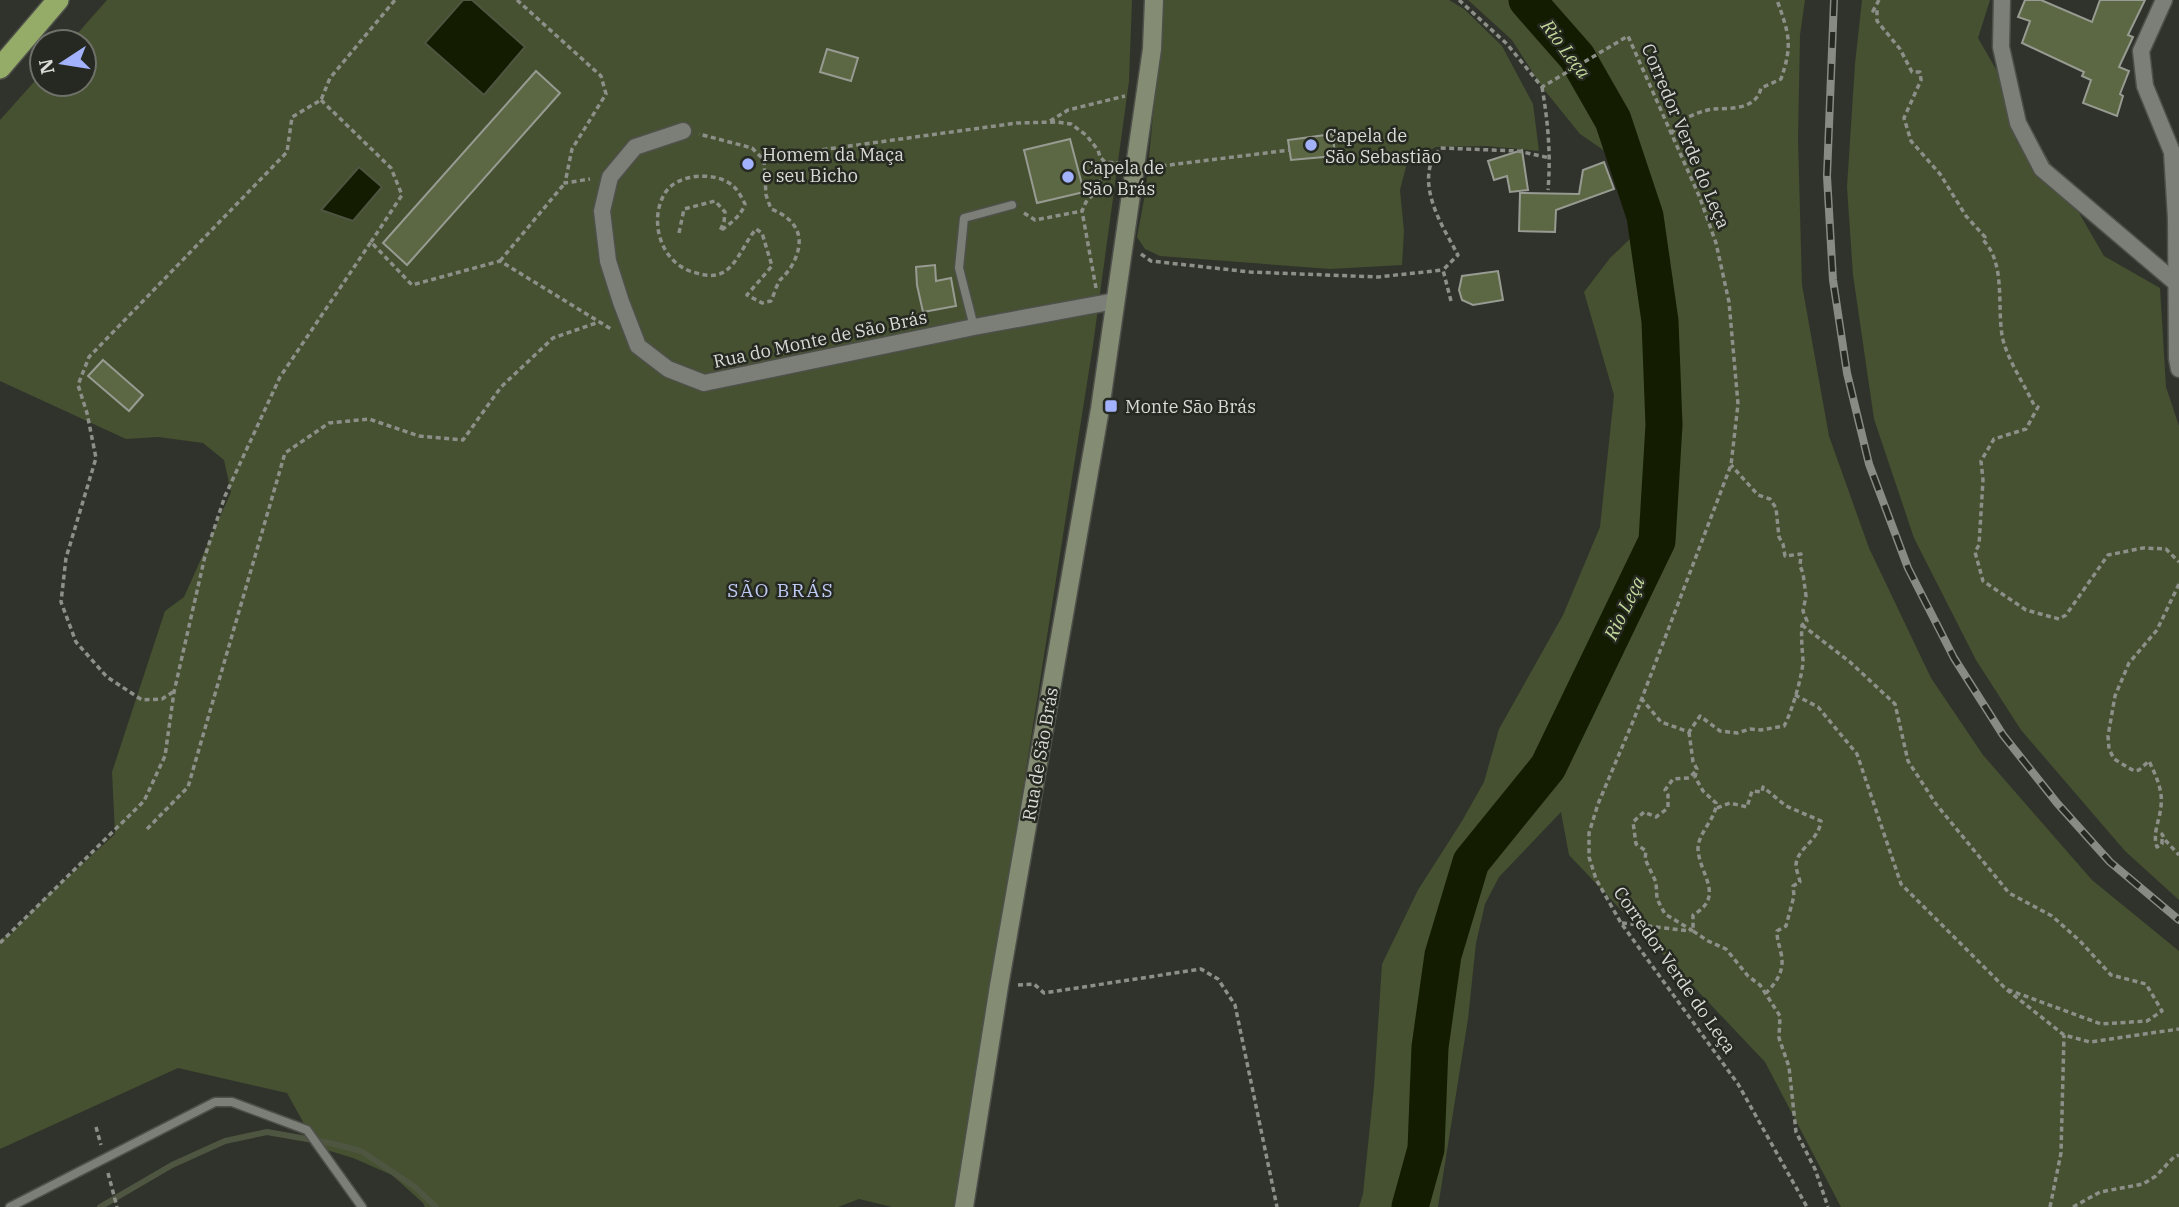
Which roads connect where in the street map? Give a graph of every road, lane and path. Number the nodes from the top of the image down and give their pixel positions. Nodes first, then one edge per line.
1 (58, 0) edge
2 (395, 0) edge
3 (517, 0) edge
4 (1154, 0) edge
5 (1459, 0) edge
6 (1777, 0) edge
7 (1879, 0) edge
8 (2002, 0) edge
9 (2164, 0) edge
10 (0, 68) edge
11 (1544, 85) junction
12 (1127, 96) dead end
13 (321, 100) junction
14 (1048, 122) junction
15 (683, 131) joint
16 (1671, 134) junction
17 (1290, 150) dead end
18 (1550, 158) junction
19 (764, 160) junction
20 (1105, 162) junction
21 (610, 177) junction
22 (565, 183) junction
23 (1548, 190) dead end
24 (1012, 205) joint
25 (1082, 211) junction
26 (679, 233) dead end
27 (1125, 238) junction
28 (371, 243) junction
29 (500, 261) junction
30 (1443, 270) junction
31 (1095, 282) dead end
32 (2176, 283) junction
33 (1451, 300) dead end
34 (1115, 301) junction
35 (600, 322) junction
36 (974, 327) junction
37 (638, 346) junction
38 (2179, 369) edge
39 (1731, 465) junction
40 (2179, 562) edge
41 (2179, 584) edge
42 (1802, 625) junction
43 (174, 692) junction
44 (1795, 695) junction
45 (1641, 698) junction
46 (1689, 732) junction
47 (1697, 769) junction
48 (1717, 808) junction
49 (146, 829) dead end
50 (2179, 855) edge
51 (1622, 923) junction
52 (1693, 931) junction
53 (0, 943) edge
54 (999, 986) junction
55 (2006, 989) junction
56 (1766, 993) junction
57 (2179, 1029) edge
58 (2064, 1035) junction
59 (96, 1127) dead end
60 (100, 1140) dead end
61 (2179, 1155) edge
62 (108, 1175) dead end
63 (10, 1207) edge
64 (117, 1207) edge
65 (362, 1207) edge
66 (964, 1207) edge
67 (1277, 1207) edge
68 (1807, 1207) edge
69 (1828, 1207) edge
70 (2050, 1207) edge
71 (2073, 1207) edge

1 - 10 highway
2 - 13 path
3 - 22 path
4 - 27 main road, Rua de São Brás
5 - 11 path
6 - 16 path
7 - 40 path
8 - 32 street
9 - 32 street
11 - 16 path, Corredor Verde do Leça
11 - 18 path
12 - 14 path
13 - 28 path
13 - 43 path
14 - 19 path
14 - 20 path
15 - 19 path
15 - 21 street
16 - 39 path, Corredor Verde do Leça
17 - 20 path, bridge
18 - 23 path
18 - 30 path
19 - 26 path
20 - 25 path
21 - 22 path
21 - 37 street
22 - 29 path
24 - 25 path
24 - 36 lane
25 - 31 path
27 - 30 path
27 - 34 main road, Rua de São Brás
28 - 29 path
28 - 43 path
29 - 35 path
30 - 33 path
32 - 38 street
34 - 36 street, Rua do Monte de São Brás
34 - 54 main road, Rua de São Brás
35 - 37 path
35 - 49 path
36 - 37 street, Rua do Monte de São Brás
39 - 42 path
39 - 45 path, Corredor Verde do Leça
41 - 50 path
42 - 44 path
42 - 55 path
43 - 53 path
44 - 46 path
44 - 55 path
45 - 46 path
45 - 51 path, Corredor Verde do Leça
46 - 47 path
47 - 48 path
47 - 52 path
48 - 52 path
48 - 56 path
51 - 52 path
51 - 68 path, Corredor Verde do Leça
52 - 56 path
54 - 66 main road, Rua de São Brás
54 - 67 path
55 - 58 path
56 - 69 path
57 - 58 path
58 - 70 path
59 - 60 path
61 - 71 path
62 - 64 path
63 - 65 lane

